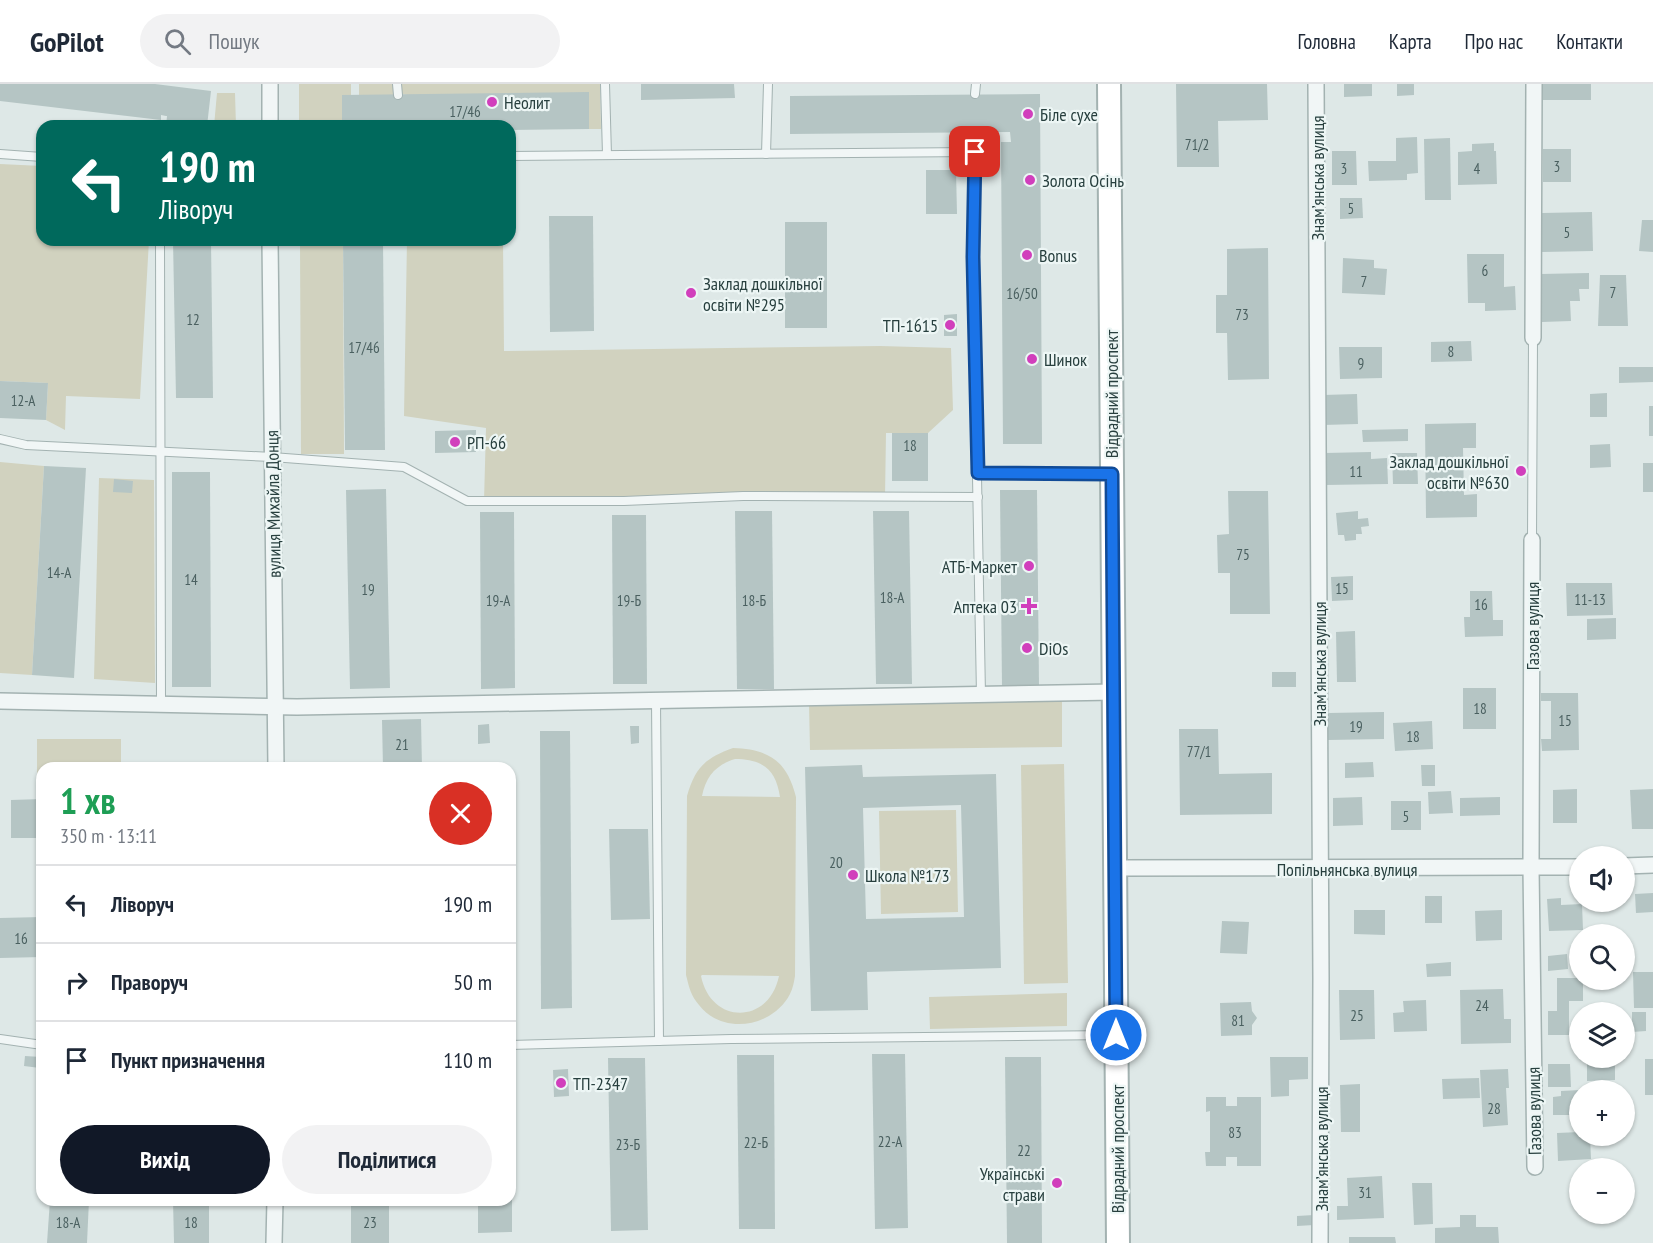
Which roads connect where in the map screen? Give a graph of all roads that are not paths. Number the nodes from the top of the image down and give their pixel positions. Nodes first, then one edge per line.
1 (270, 84) edge
2 (397, 84) edge
3 (605, 84) edge
4 (768, 84) edge
5 (976, 84) edge
6 (1109, 84) edge
7 (1316, 84) edge
8 (1534, 84) edge
9 (975, 94) dead end
10 (398, 95) dead end
11 (270, 120) edge
12 (975, 133) dead end
13 (975, 152) junction
14 (0, 154) edge
15 (766, 154) junction
16 (607, 155) junction
17 (516, 156) edge
18 (36, 157) edge
19 (160, 246) edge
20 (270, 246) edge
21 (1533, 338) joint
22 (0, 439) edge
23 (159, 452) junction
24 (272, 457) junction
25 (978, 473) junction
26 (1112, 474) junction
27 (978, 497) junction
28 (1532, 540) joint
29 (1114, 692) junction
30 (981, 695) junction
31 (0, 701) edge
32 (656, 701) junction
33 (161, 704) junction
34 (276, 707) junction
35 (276, 762) edge
36 (1653, 865) edge
37 (1635, 866) edge
38 (1569, 867) edge
39 (1115, 868) junction
40 (1531, 868) junction
41 (1320, 869) junction
42 (1116, 1035) junction
43 (0, 1039) edge
44 (659, 1041) junction
45 (36, 1044) edge
46 (516, 1045) edge
47 (1535, 1167) dead end
48 (275, 1206) edge
49 (274, 1243) edge
50 (1118, 1243) edge
51 (1320, 1243) edge

1 - 11 street
2 - 10 lane
3 - 16 lane
4 - 15 lane
5 - 9 lane
6 - 26 main road, Відрадний проспект
7 - 41 street, Знамʼянська вулиця
8 - 21 street, Газова вулиця
12 - 13 lane
13 - 15 lane
13 - 25 lane
14 - 18 lane
15 - 16 lane
16 - 17 lane
19 - 23 lane
20 - 24 street, вулиця Михайла Донця
21 - 28 lane, Газова вулиця
22 - 23 lane
23 - 24 lane
23 - 33 lane
24 - 27 lane
24 - 34 street, вулиця Михайла Донця
25 - 26 lane
25 - 27 lane
26 - 29 main road, Відрадний проспект
27 - 30 lane
28 - 40 street, Газова вулиця
29 - 30 street
29 - 39 main road, Відрадний проспект
30 - 32 street
31 - 33 street
32 - 34 street
32 - 44 lane
33 - 34 street
34 - 35 street, вулиця Михайла Донця
36 - 37 street
38 - 40 street, Попільнянська вулиця
39 - 41 street, Попільнянська вулиця
39 - 42 main road, Відрадний проспект
40 - 41 street, Попільнянська вулиця
40 - 47 street, Газова вулиця
41 - 51 street, Знамʼянська вулиця
42 - 44 lane
42 - 50 main road, Відрадний проспект
43 - 45 lane
44 - 46 lane
48 - 49 street

